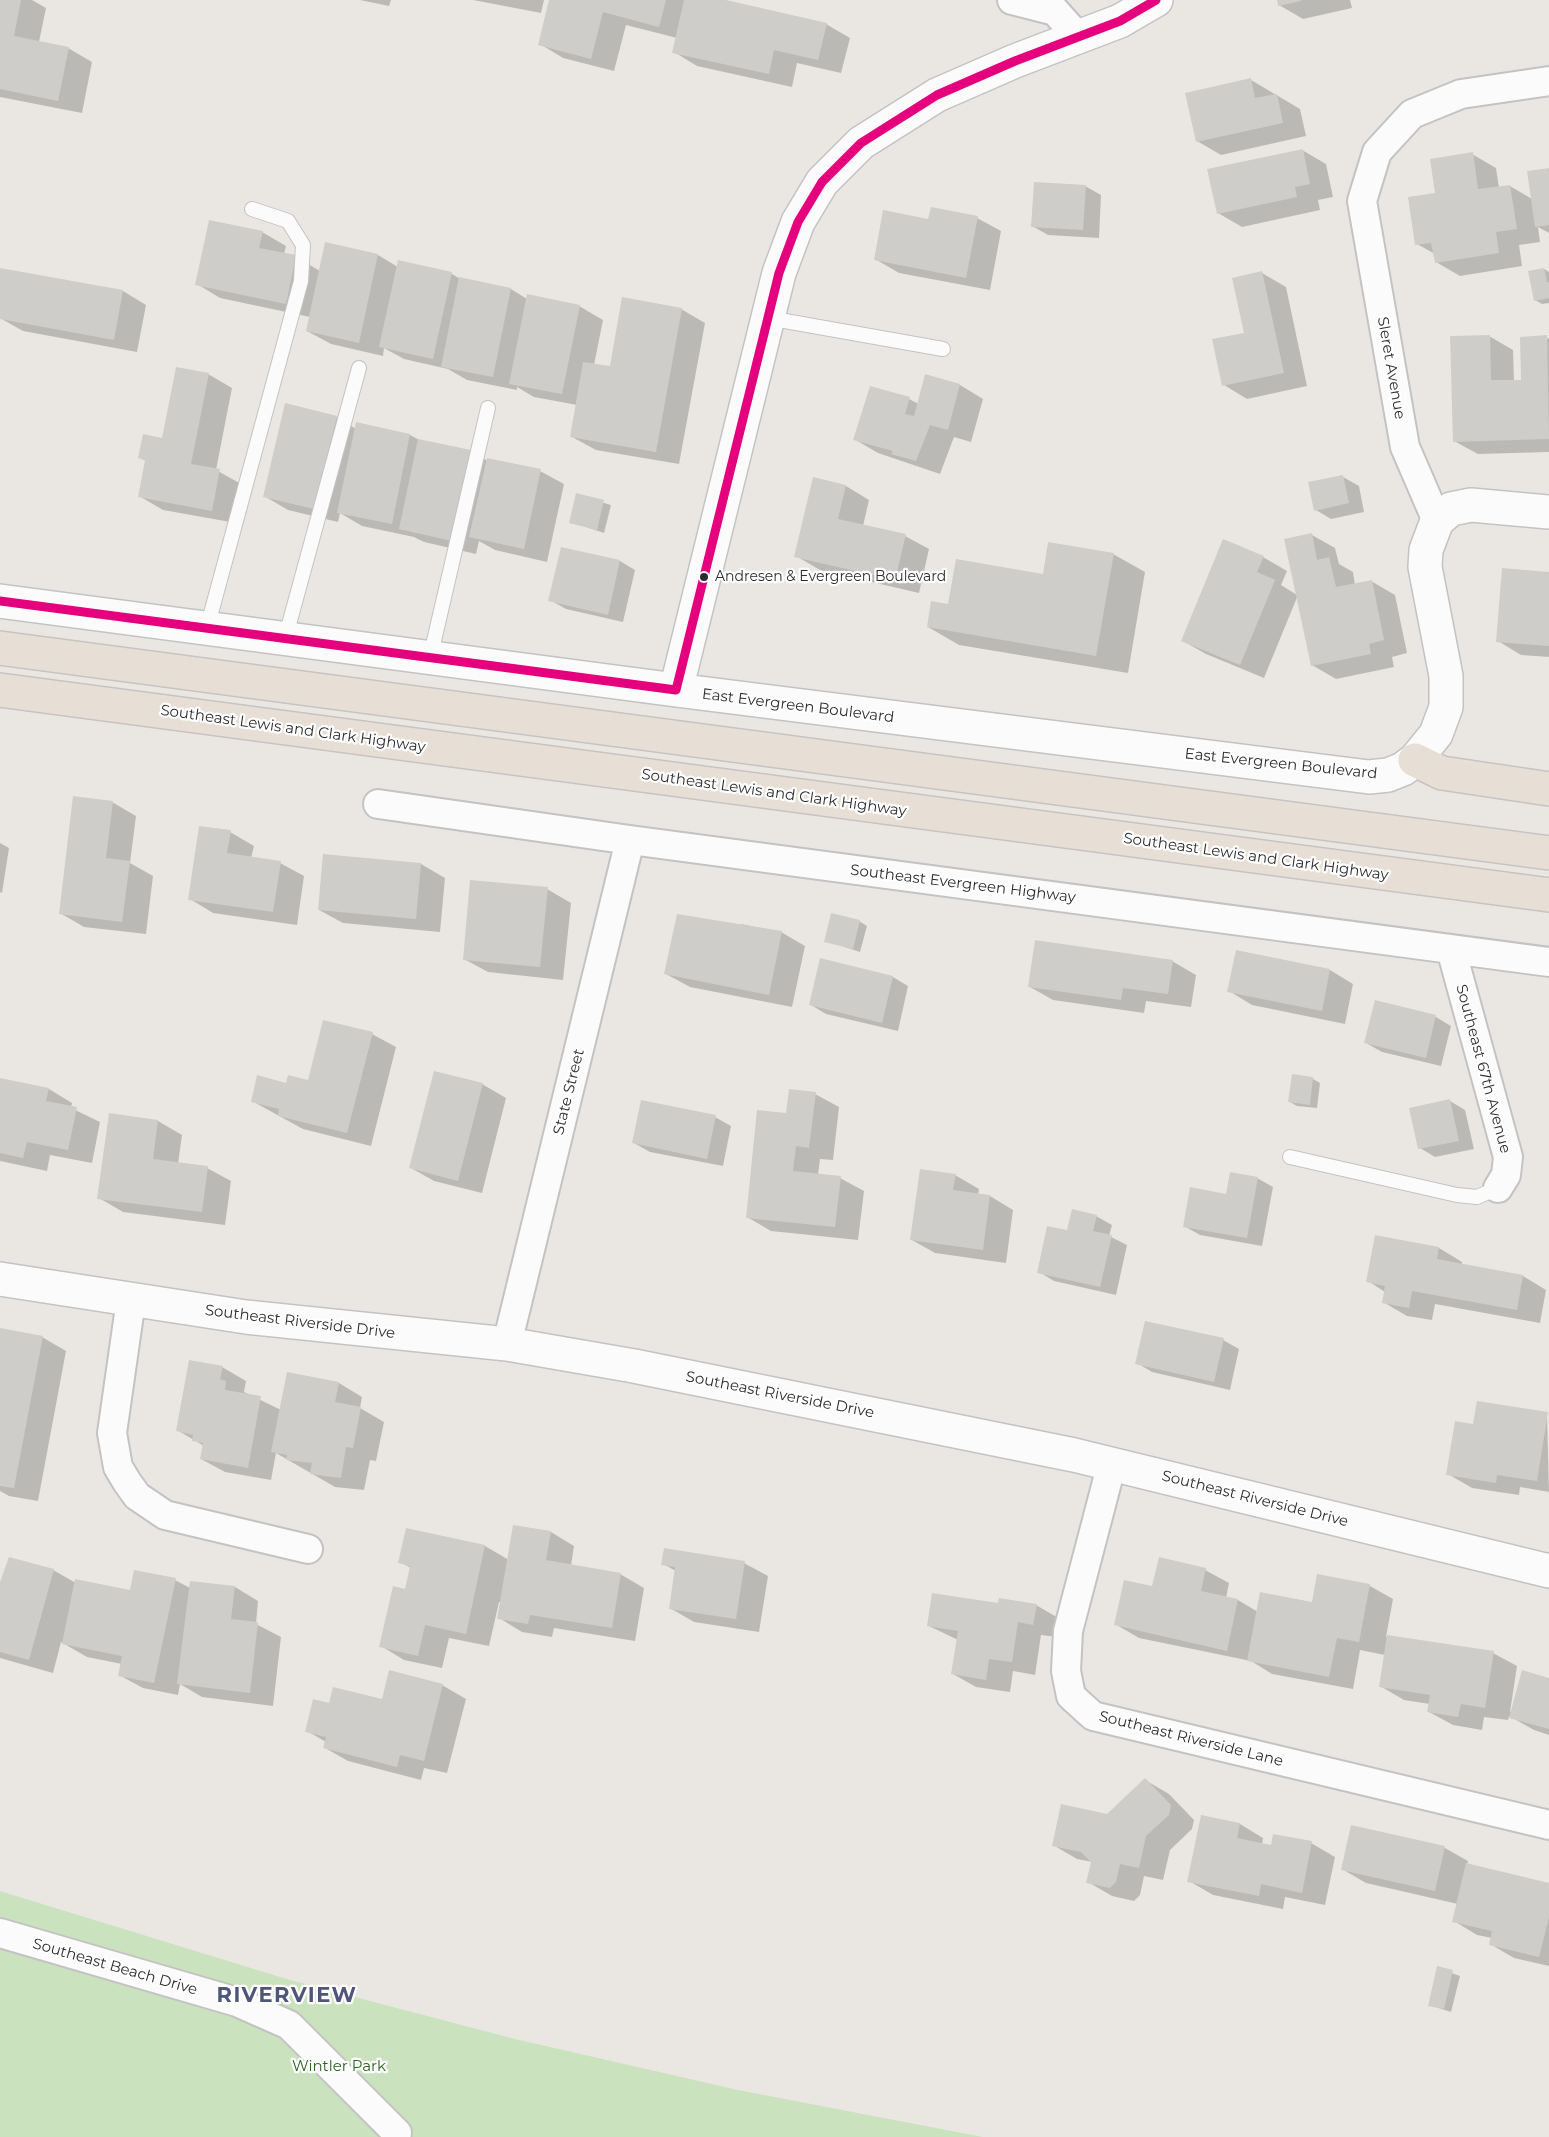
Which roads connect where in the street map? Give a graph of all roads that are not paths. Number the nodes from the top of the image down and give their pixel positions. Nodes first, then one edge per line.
1 (1012, 0) edge
2 (1156, 0) edge
3 (1079, 38) junction
4 (1549, 81) edge
5 (252, 209) dead end
6 (768, 318) junction
7 (943, 349) dead end
8 (359, 368) dead end
9 (488, 408) dead end
10 (1549, 512) edge
11 (1437, 522) junction
12 (0, 601) edge
13 (207, 628) junction
14 (285, 639) junction
15 (0, 648) edge
16 (430, 658) junction
17 (0, 690) edge
18 (676, 690) junction
19 (1415, 760) junction
20 (1549, 789) edge
21 (378, 804) dead end
22 (630, 840) junction
23 (1549, 853) edge
24 (1549, 895) edge
25 (1451, 948) junction
26 (1549, 962) edge
27 (1290, 1157) dead end
28 (1498, 1188) joint
29 (0, 1279) edge
30 (131, 1300) junction
31 (507, 1344) junction
32 (1112, 1463) junction
33 (308, 1550) dead end
34 (1549, 1571) edge
35 (1549, 1825) edge
36 (0, 1933) edge
37 (397, 2133) dead end

1 - 3 street
2 - 3 street
3 - 6 street
4 - 11 street, Sleret Avenue
5 - 13 lane
6 - 7 lane
6 - 18 street
8 - 14 lane
9 - 16 lane
10 - 11 street
11 - 19 street
12 - 13 street, East Evergreen Boulevard
13 - 14 street, East Evergreen Boulevard
14 - 16 street, East Evergreen Boulevard
15 - 23 highway
16 - 18 street, East Evergreen Boulevard
17 - 24 highway, Southeast Lewis and Clark Highway
18 - 19 street, East Evergreen Boulevard
19 - 20 highway
21 - 22 street, Southeast Evergreen Highway
22 - 25 street, Southeast Evergreen Highway
22 - 31 street, State Street
25 - 26 street, Southeast Evergreen Highway
25 - 28 street, Southeast 67th Avenue
27 - 28 lane
29 - 30 street, Southeast Riverside Drive
30 - 31 street, Southeast Riverside Drive
30 - 33 street
31 - 32 street, Southeast Riverside Drive
32 - 34 street, Southeast Riverside Drive
32 - 35 street, Southeast Riverside Lane
36 - 37 street, Southeast Beach Drive

